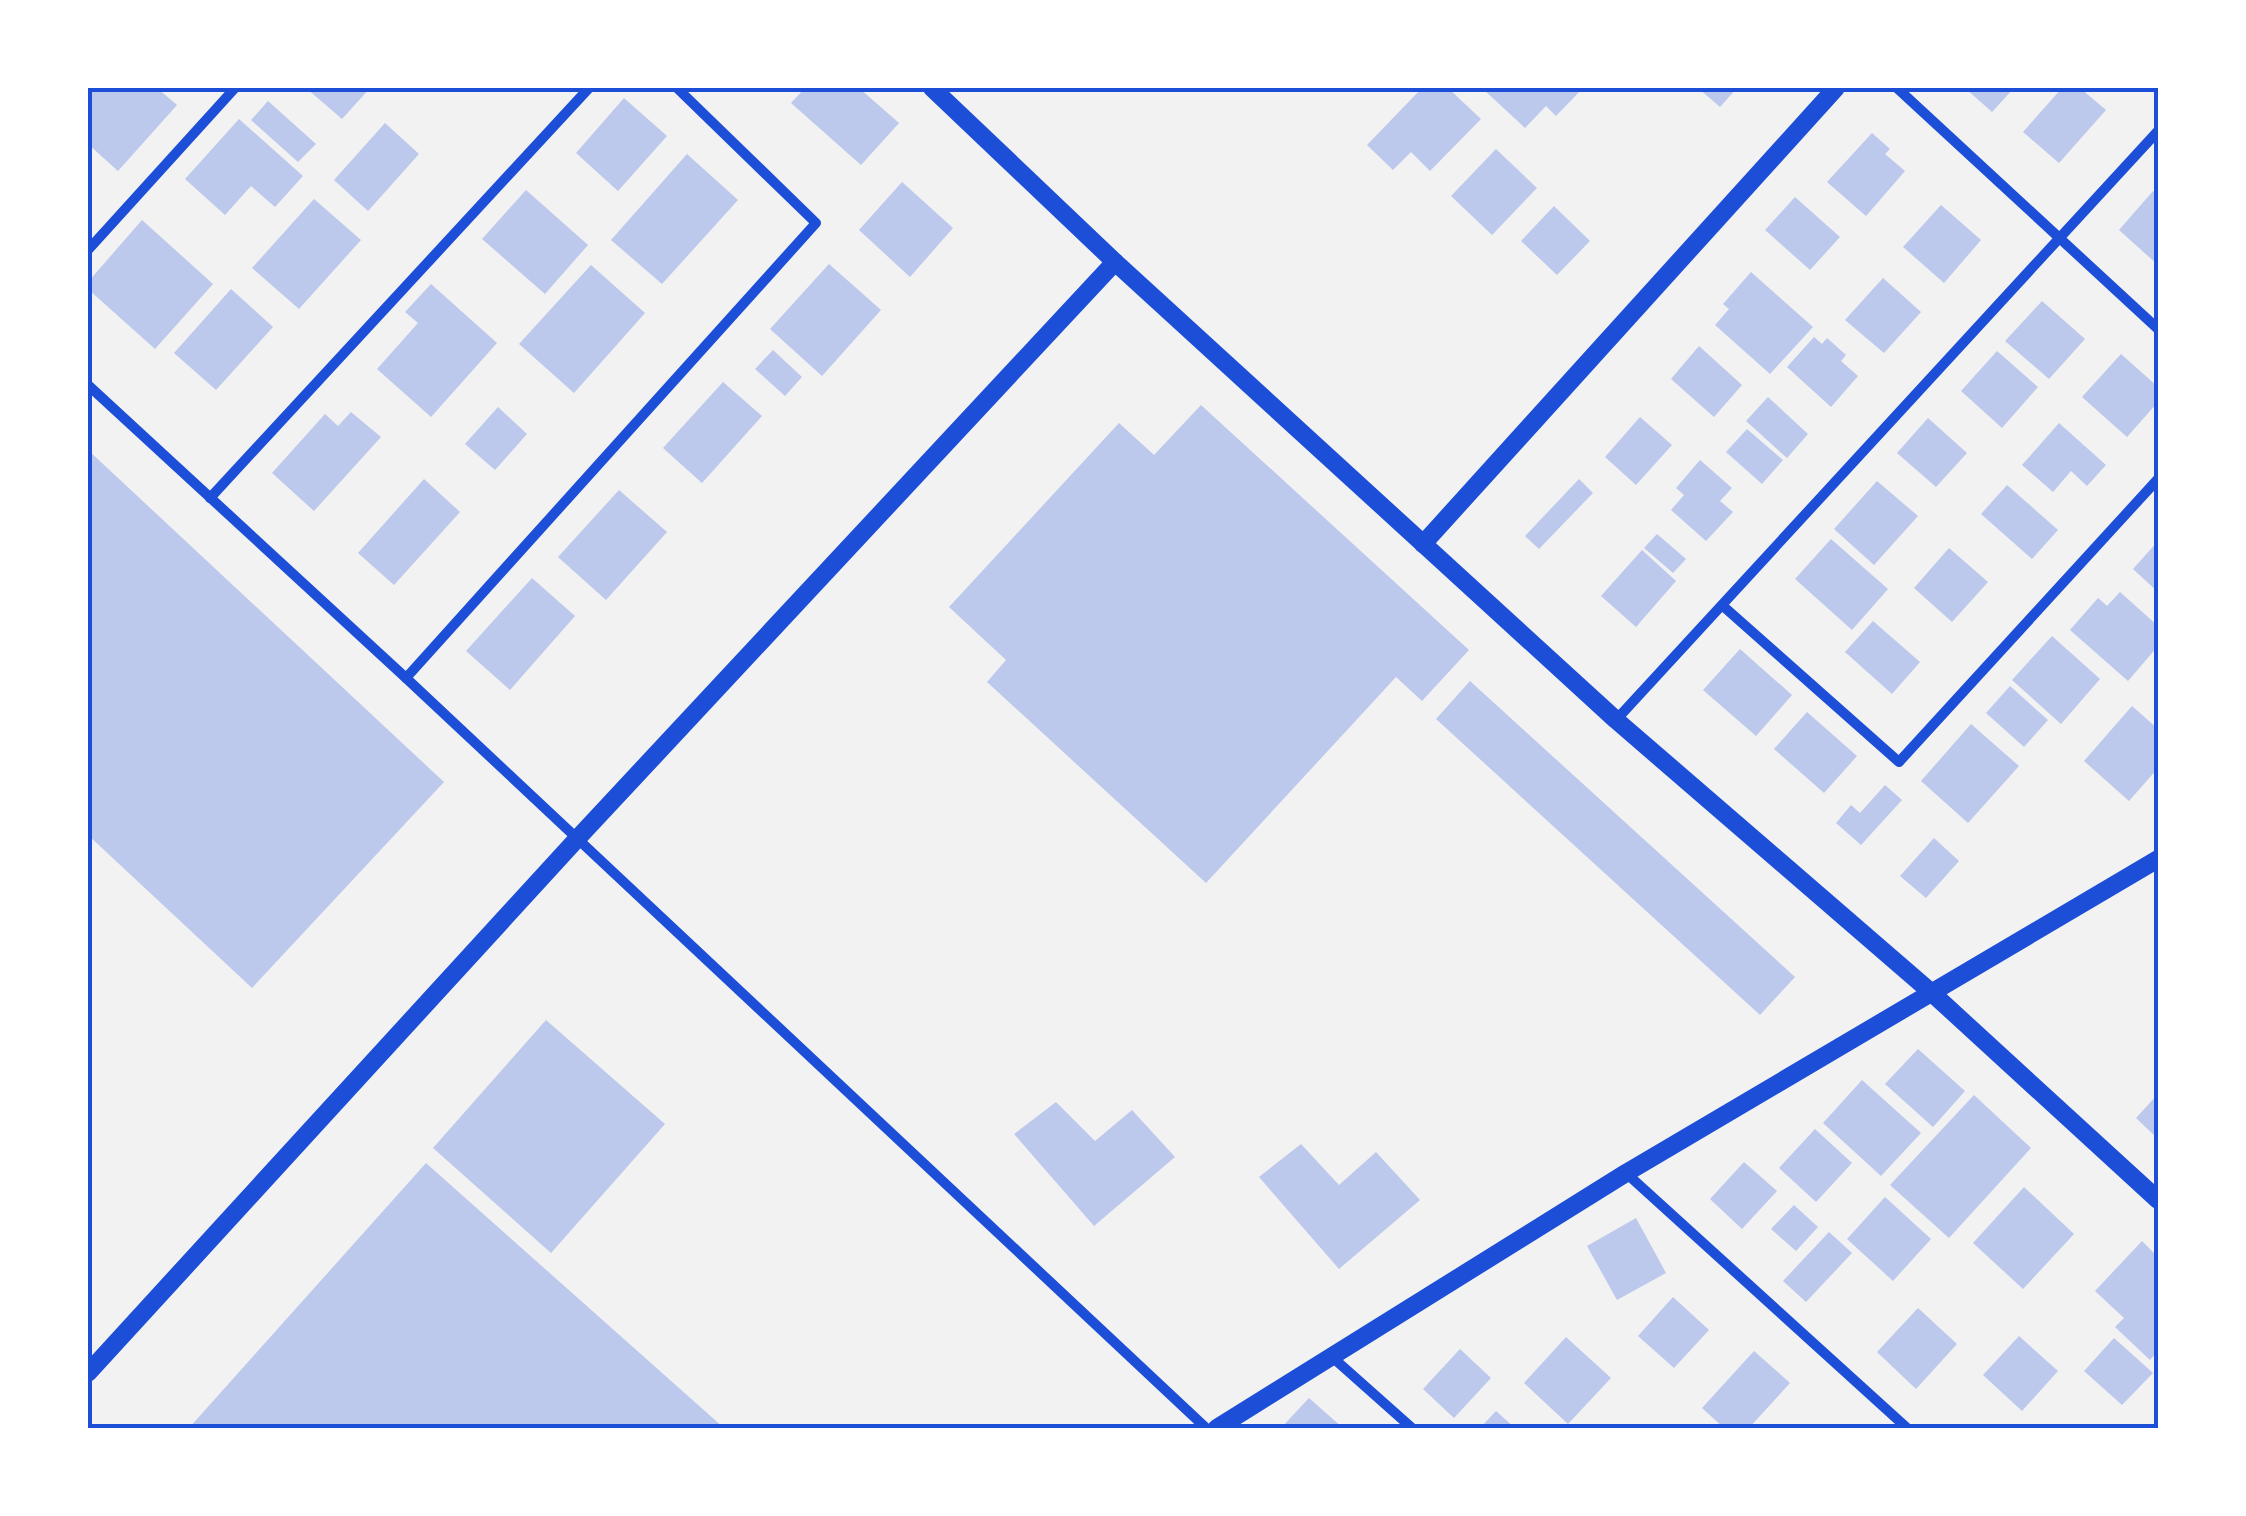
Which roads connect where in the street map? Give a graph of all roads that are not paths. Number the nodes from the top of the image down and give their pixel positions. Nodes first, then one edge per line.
1 (236, 88) edge
2 (589, 88) edge
3 (677, 88) edge
4 (932, 88) edge
5 (1836, 88) edge
6 (1897, 88) edge
7 (2158, 132) edge
8 (2061, 237) junction
9 (88, 250) edge
10 (1115, 262) junction
11 (2158, 330) edge
12 (88, 385) edge
13 (2158, 479) edge
14 (210, 498) junction
15 (1423, 544) junction
16 (1723, 606) junction
17 (406, 678) junction
18 (1616, 720) junction
19 (576, 840) junction
20 (2158, 859) edge
21 (1932, 994) junction
22 (1626, 1174) junction
23 (2158, 1200) edge
24 (1331, 1356) junction
25 (88, 1374) edge
26 (1206, 1428) edge
27 (1217, 1428) edge
28 (1412, 1428) edge
29 (1907, 1428) edge

1 - 9 street
2 - 14 street
3 - 17 street
4 - 10 street
5 - 15 street
6 - 8 street
7 - 8 street
8 - 11 street
8 - 16 street
10 - 15 street
10 - 19 street
12 - 14 street
13 - 16 street
14 - 17 street
15 - 18 street
16 - 18 street
17 - 19 street
18 - 21 street
19 - 25 street
19 - 26 street
20 - 21 street
21 - 22 street
21 - 23 street
22 - 24 street
22 - 29 street
24 - 27 street
24 - 28 street

